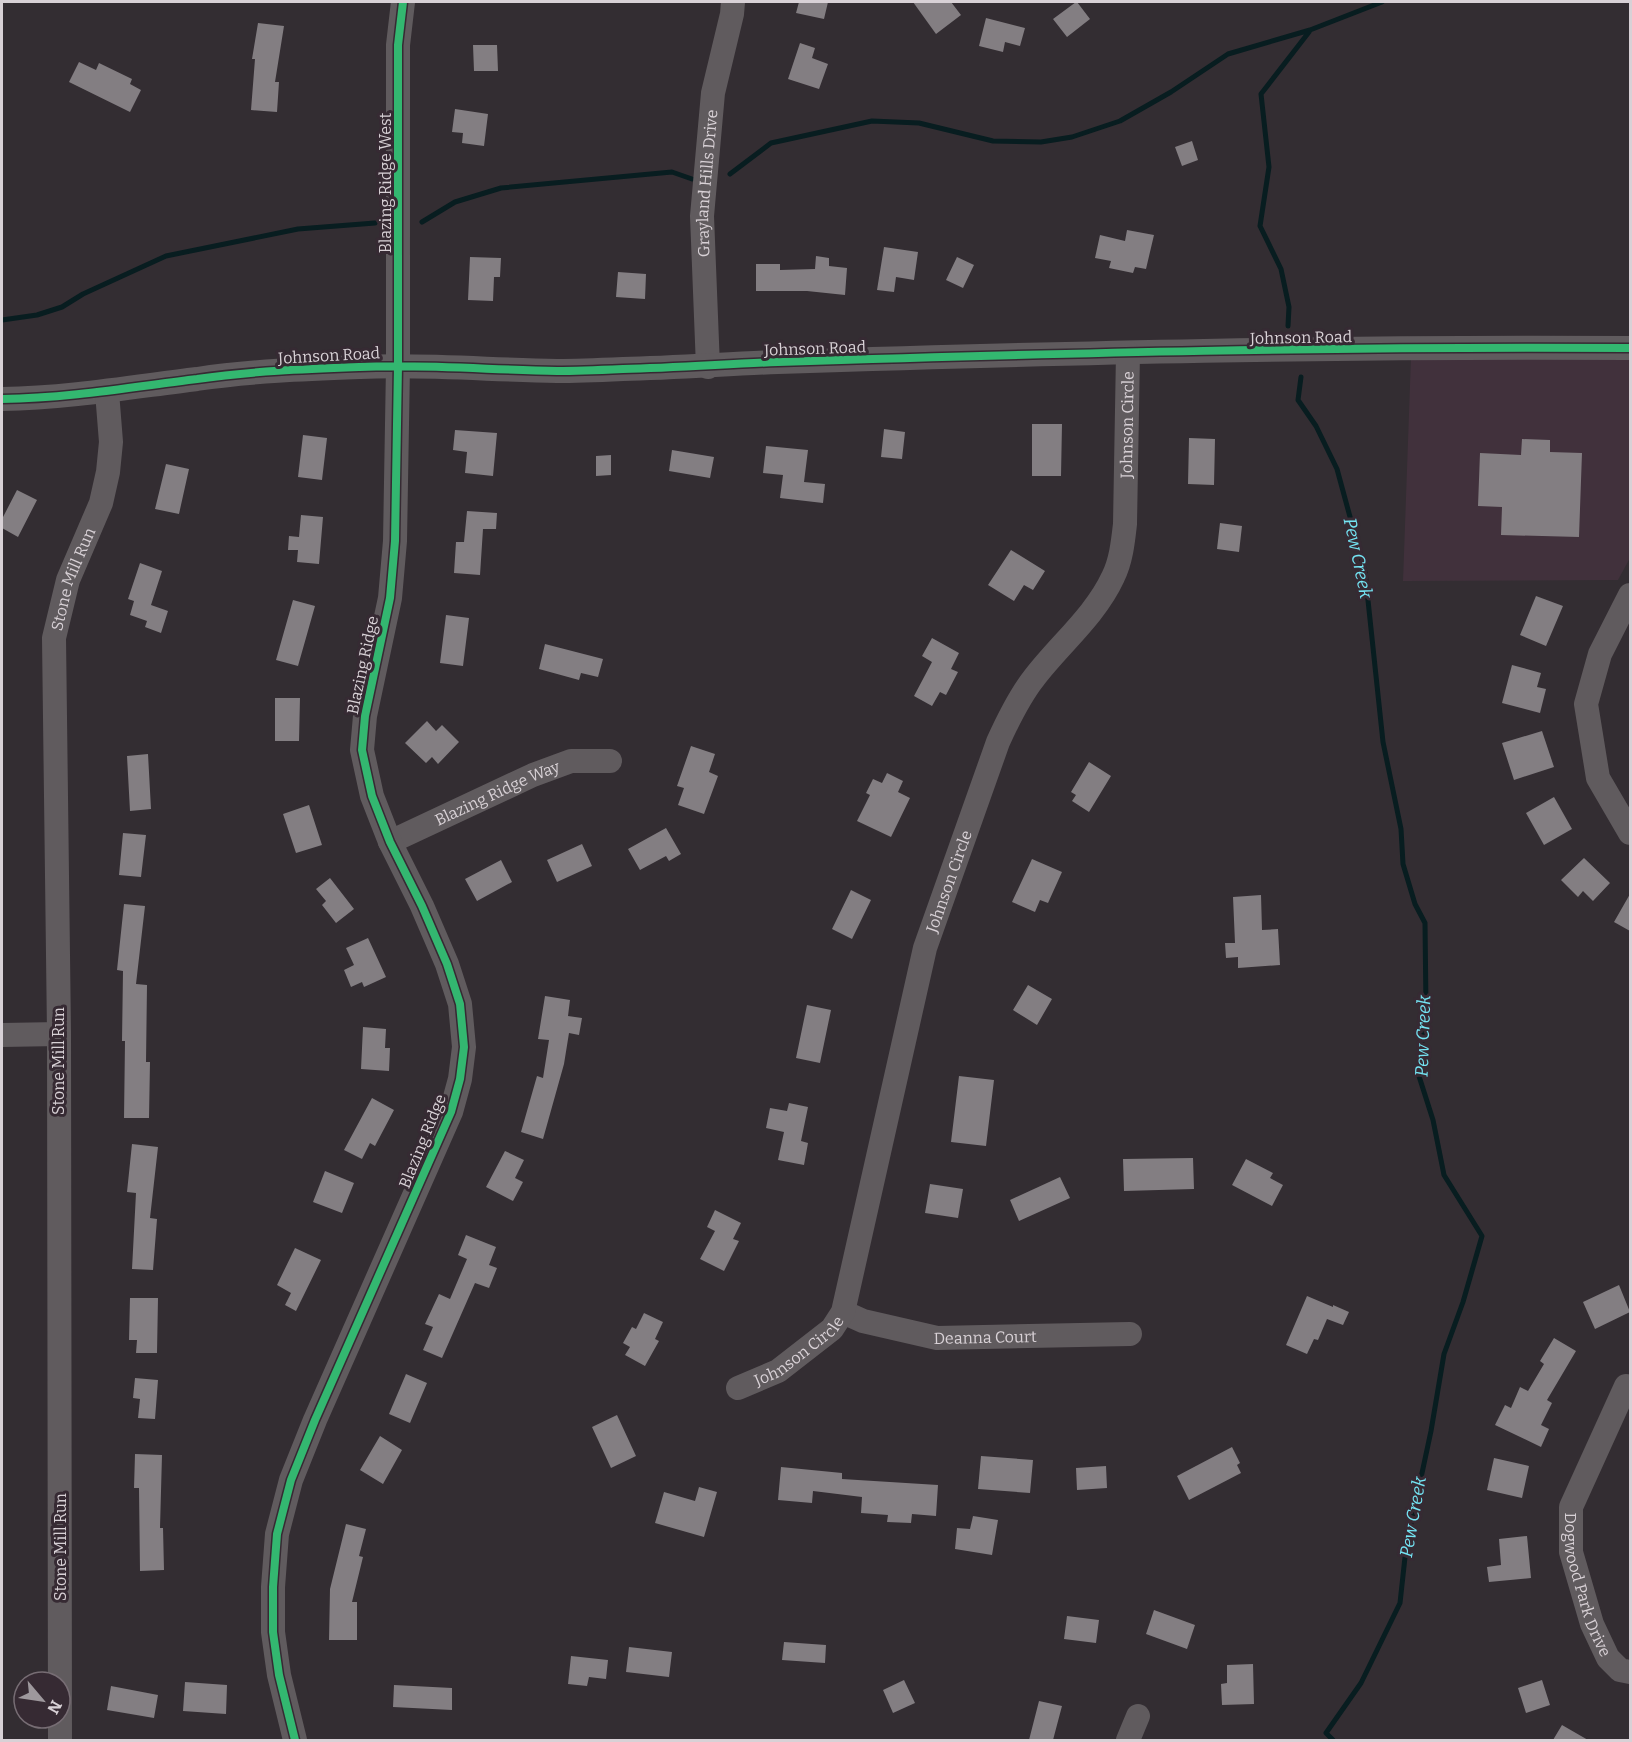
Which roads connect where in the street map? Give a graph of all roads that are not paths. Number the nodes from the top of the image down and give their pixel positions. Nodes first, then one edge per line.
1 (403, 2) edge
2 (733, 2) edge
3 (1630, 348) edge
4 (1128, 353) junction
5 (399, 366) junction
6 (708, 367) junction
7 (107, 392) junction
8 (2, 399) edge
9 (1630, 595) edge
10 (610, 761) dead end
11 (1630, 833) edge
12 (390, 842) junction
13 (58, 1034) junction
14 (2, 1035) edge
15 (843, 1312) junction
16 (1130, 1334) dead end
17 (1626, 1386) dead end
18 (738, 1388) dead end
19 (1630, 1672) edge
20 (1138, 1716) dead end
21 (60, 1740) edge
22 (295, 1740) edge
23 (1128, 1740) edge

1 - 5 street, Blazing Ridge West
2 - 6 street, Grayland Hills Drive
3 - 4 street, Johnson Road
4 - 6 street, Johnson Road
4 - 15 street, Johnson Circle
5 - 6 street, Johnson Road
5 - 7 street, Johnson Road
5 - 12 street, Blazing Ridge
7 - 8 street, Johnson Road
7 - 13 street, Stone Mill Run
9 - 11 street
10 - 12 street, Blazing Ridge Way
12 - 22 street, Blazing Ridge
13 - 14 street
13 - 21 street, Stone Mill Run
15 - 16 street, Deanna Court
15 - 18 street, Johnson Circle
17 - 19 street, Dogwood Park Drive
20 - 23 street

